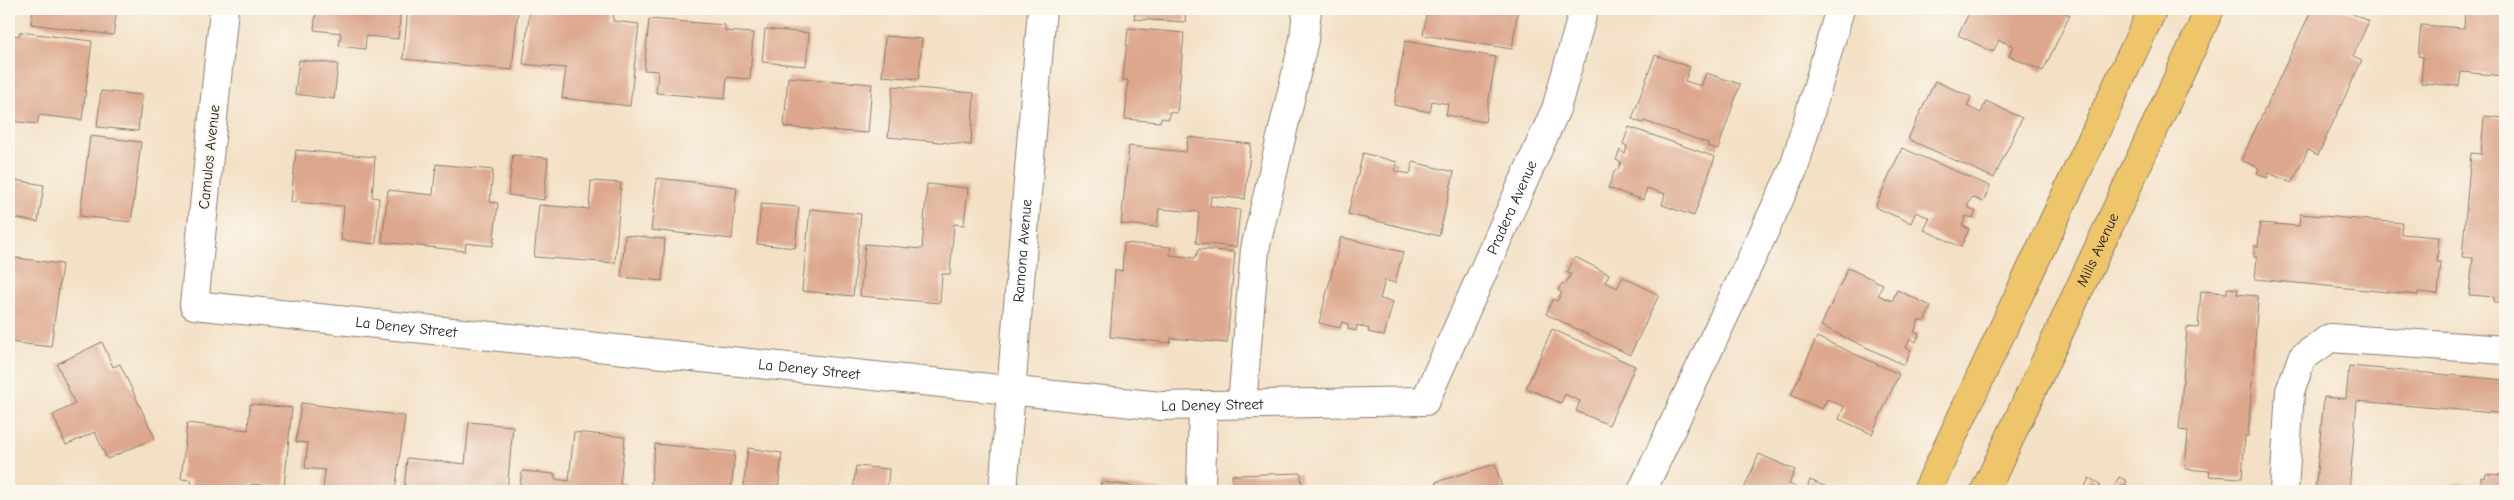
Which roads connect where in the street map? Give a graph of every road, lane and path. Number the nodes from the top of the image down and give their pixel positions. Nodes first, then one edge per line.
1 (224, 9) edge
2 (1042, 9) edge
3 (1307, 9) edge
4 (1584, 9) edge
5 (1840, 9) edge
6 (2153, 9) edge
7 (2210, 9) edge
8 (194, 305) joint
9 (2505, 350) edge
10 (1012, 391) junction
11 (1425, 401) joint
12 (1242, 404) junction
13 (1203, 405) junction
14 (1003, 491) edge
15 (1201, 491) edge
16 (1642, 491) edge
17 (1927, 491) edge
18 (1985, 491) edge
19 (2284, 491) edge

1 - 8 street, Camulos Avenue
2 - 10 street, Ramona Avenue
3 - 12 street
4 - 11 street, Pradera Avenue
5 - 16 street
6 - 17 main road
7 - 18 main road, Mills Avenue
8 - 10 street, La Deney Street
9 - 19 street
10 - 13 street, La Deney Street
10 - 14 street, Ramona Avenue
11 - 12 street, La Deney Street
12 - 13 street, La Deney Street
13 - 15 street

